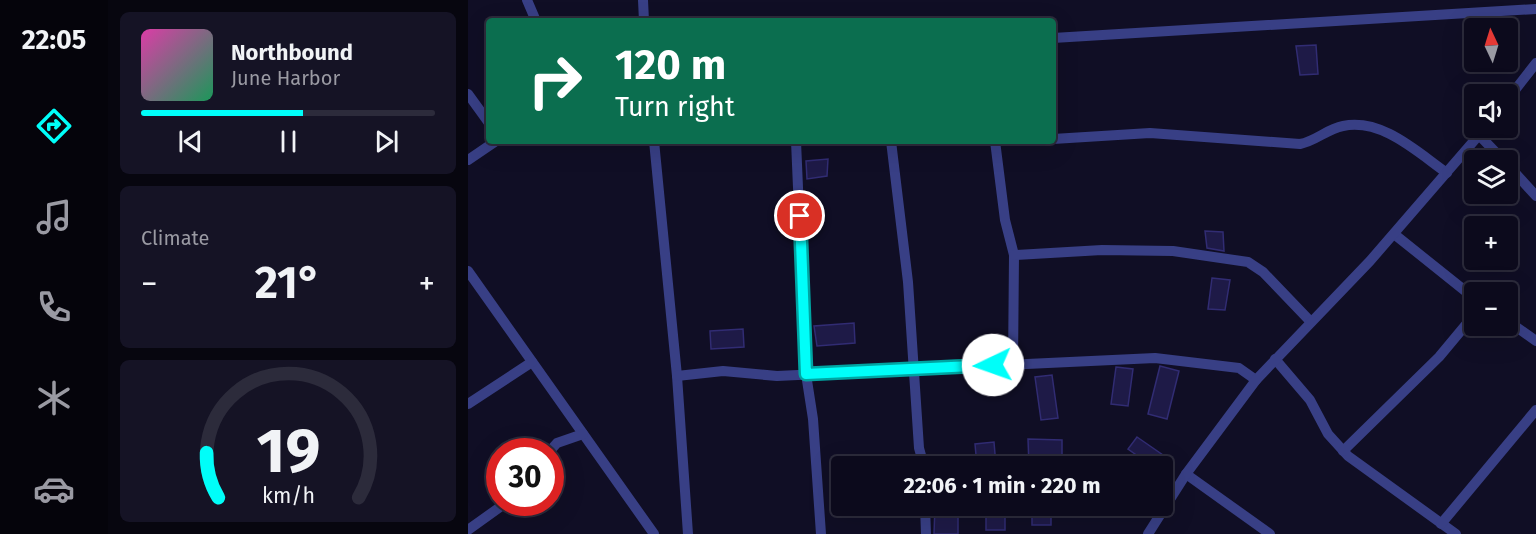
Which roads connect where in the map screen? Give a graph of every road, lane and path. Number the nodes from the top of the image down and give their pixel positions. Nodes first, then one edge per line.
1 (527, 0) edge
2 (643, 0) edge
3 (1536, 9) edge
4 (535, 18) edge
5 (644, 18) edge
6 (1056, 38) edge
7 (1536, 63) edge
8 (1518, 86) edge
9 (468, 94) edge
10 (486, 119) edge
11 (1056, 138) edge
12 (1476, 138) edge
13 (492, 144) edge
14 (654, 144) edge
15 (796, 144) edge
16 (891, 144) edge
17 (995, 144) edge
18 (468, 160) edge
19 (1447, 173) junction
20 (1518, 176) edge
21 (1536, 196) edge
22 (1394, 234) junction
23 (1014, 255) junction
24 (468, 271) edge
25 (1464, 290) edge
26 (1311, 321) junction
27 (1464, 327) edge
28 (1518, 328) edge
29 (1536, 341) edge
30 (1275, 359) junction
31 (532, 362) junction
32 (1013, 364) junction
33 (912, 370) junction
34 (806, 374) junction
35 (677, 376) junction
36 (1256, 380) junction
37 (468, 404) edge
38 (1536, 410) edge
39 (583, 434) junction
40 (564, 440) edge
41 (1343, 451) junction
42 (921, 456) edge
43 (1186, 474) junction
44 (488, 516) edge
45 (926, 516) edge
46 (1441, 524) junction
47 (468, 530) edge
48 (654, 534) edge
49 (688, 534) edge
50 (821, 534) edge
51 (926, 534) edge
52 (1148, 534) edge
53 (1270, 534) edge
54 (1456, 534) edge

1 - 4 street
2 - 5 street
3 - 6 street
7 - 8 street
9 - 10 street
11 - 19 street
12 - 19 street
13 - 18 street
14 - 35 street
15 - 34 street
16 - 33 street
17 - 23 street
19 - 22 street
20 - 21 street
22 - 25 street
22 - 26 street
23 - 26 street
23 - 32 street
24 - 31 street
26 - 30 street
27 - 41 street
28 - 29 street
30 - 36 street
30 - 41 street
31 - 37 street
31 - 39 street
32 - 33 street
32 - 36 street
33 - 34 street
33 - 42 street
34 - 35 street
34 - 50 street
35 - 49 street
36 - 43 street
38 - 46 street
39 - 40 street
39 - 48 street
41 - 46 street
43 - 52 street
43 - 53 street
44 - 47 street
45 - 51 street
46 - 54 street

